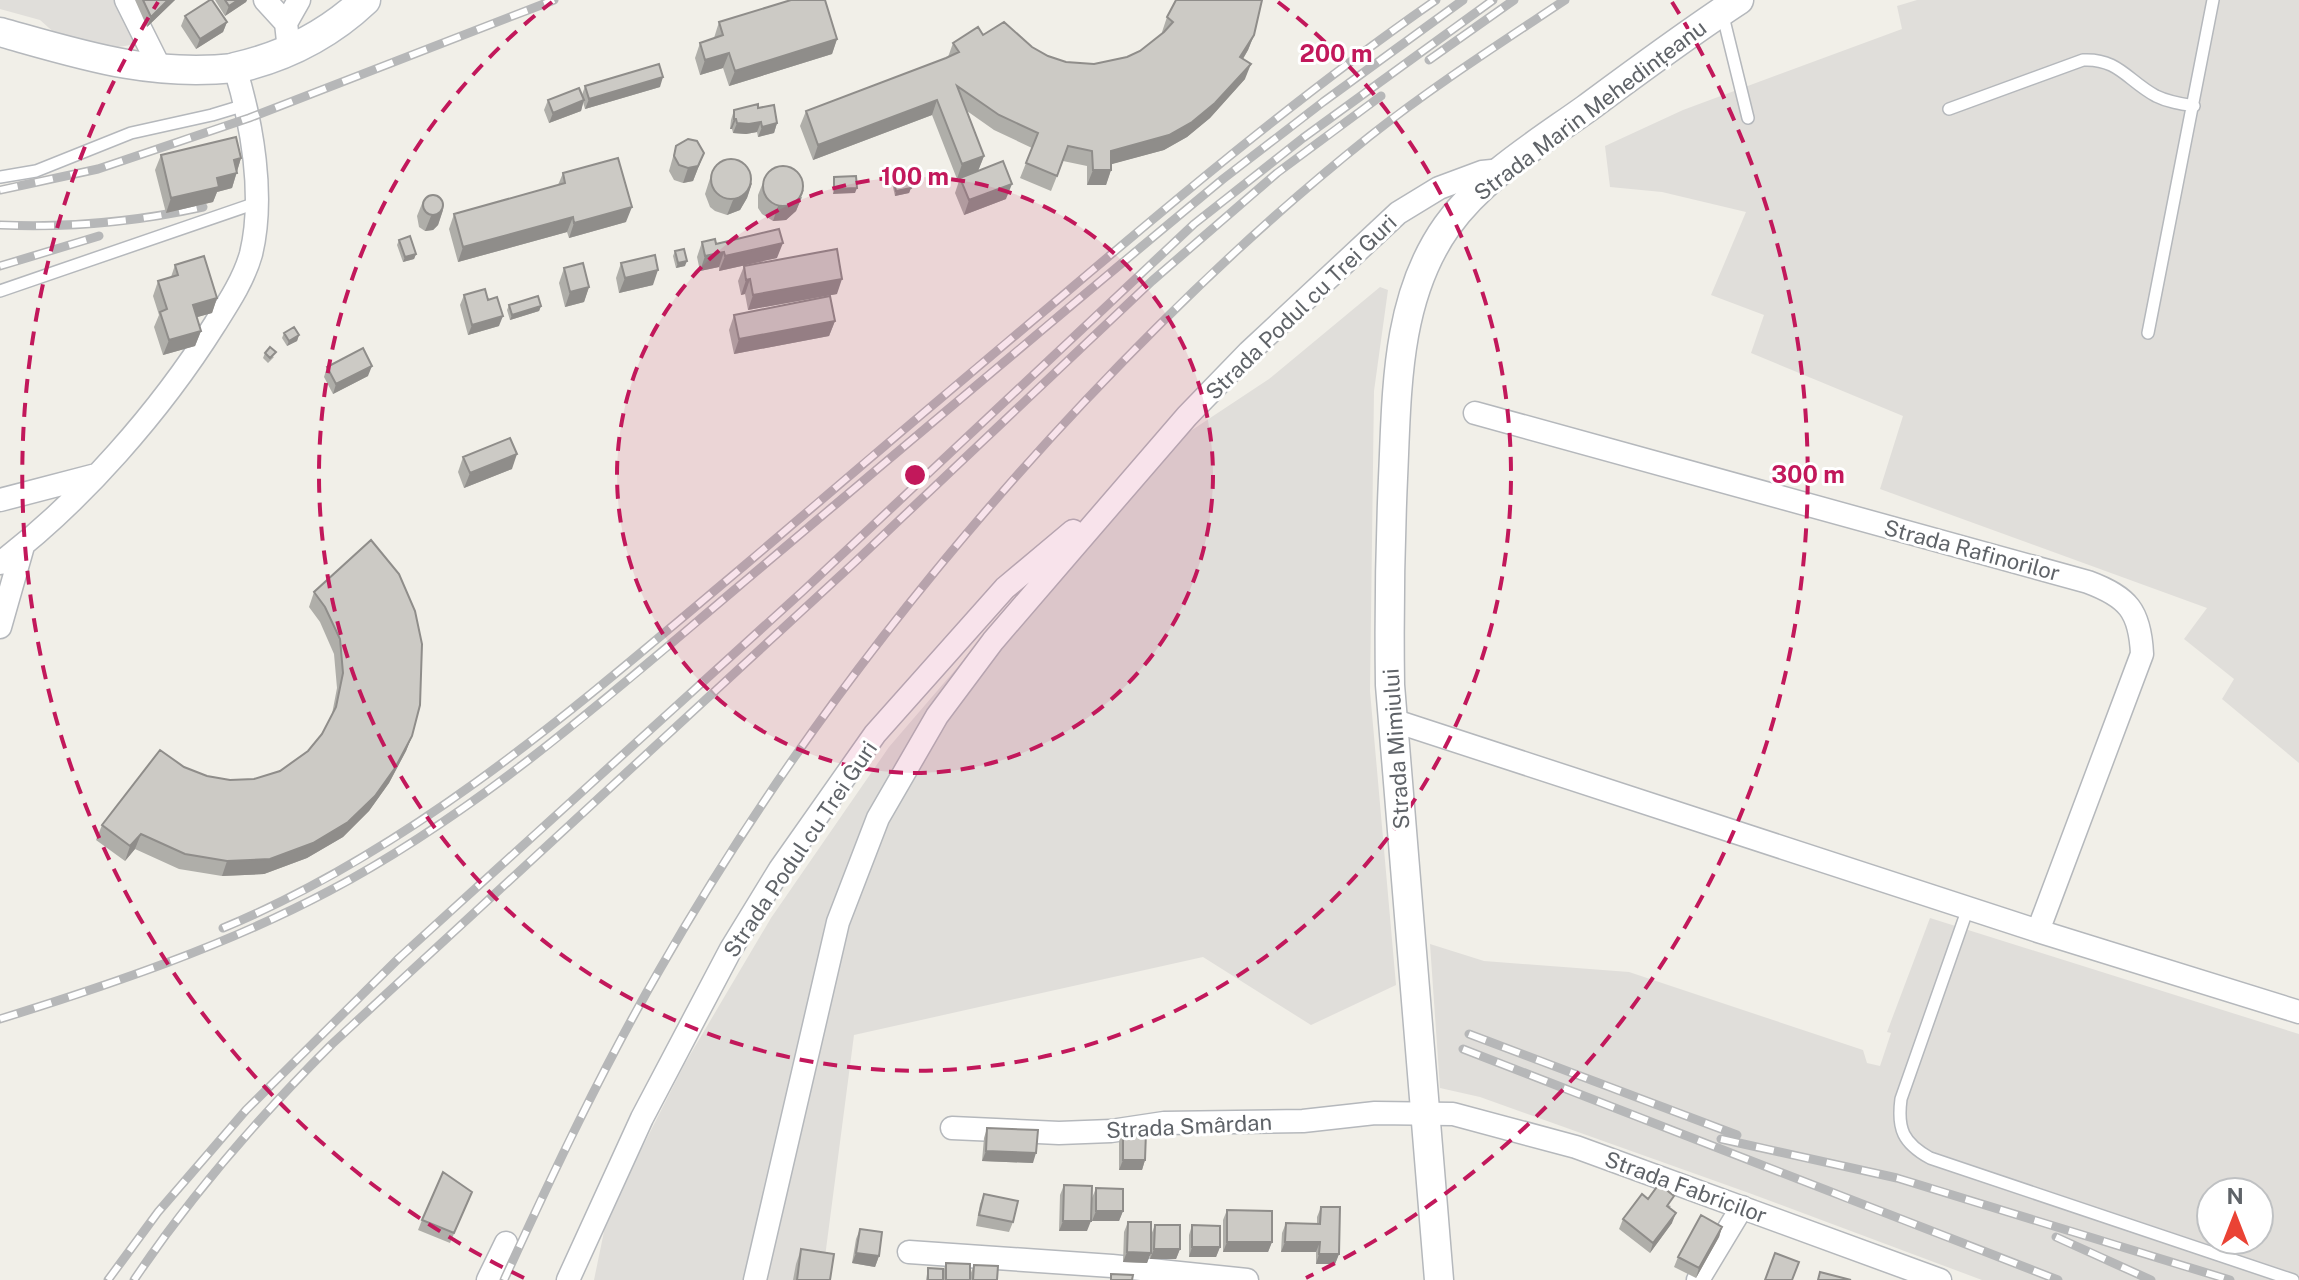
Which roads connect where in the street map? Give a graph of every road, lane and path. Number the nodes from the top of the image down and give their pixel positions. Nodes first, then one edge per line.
1 (126, 0) edge
2 (265, 0) edge
3 (299, 0) edge
4 (365, 0) edge
5 (378, 0) edge
6 (2213, 0) edge
7 (1730, 6) edge
8 (342, 22) junction
9 (0, 32) edge
10 (288, 37) junction
11 (235, 68) junction
12 (161, 70) junction
13 (246, 105) junction
14 (2194, 106) junction
15 (1949, 109) dead end
16 (1748, 118) dead end
17 (1503, 170) junction
18 (0, 177) edge
19 (256, 203) junction
20 (1447, 227) joint
21 (0, 291) edge
22 (2148, 333) dead end
23 (1475, 413) dead end
24 (96, 475) junction
25 (1126, 486) junction
26 (0, 500) edge
27 (23, 546) junction
28 (0, 563) edge
29 (0, 627) edge
30 (1392, 720) junction
31 (1968, 908) junction
32 (2038, 931) junction
33 (2299, 1012) edge
34 (1427, 1113) junction
35 (952, 1128) dead end
36 (1742, 1207) junction
37 (506, 1243) dead end
38 (909, 1252) dead end
39 (488, 1280) edge
40 (568, 1280) edge
41 (755, 1280) edge
42 (1247, 1280) edge
43 (1439, 1280) edge
44 (1698, 1280) edge
45 (1940, 1280) edge
46 (2293, 1280) edge

1 - 12 street
2 - 10 street
3 - 10 street
4 - 8 main road
5 - 8 main road
6 - 14 lane
7 - 16 lane
7 - 17 street, Strada Marin Mehedințeanu
8 - 10 main road
9 - 12 street
10 - 11 main road
11 - 12 street
11 - 13 street
13 - 18 lane
13 - 19 street
14 - 15 lane
14 - 22 lane
17 - 20 street, Strada Marin Mehedințeanu
17 - 25 street, Strada Podul cu Trei Guri
19 - 21 lane
19 - 24 street
20 - 30 street, Strada Mimiului
23 - 32 street, Strada Rafinorilor
24 - 26 street
24 - 27 street
25 - 40 street, Strada Podul cu Trei Guri
25 - 41 street, Strada Podul cu Trei Guri
27 - 28 street
27 - 29 street
30 - 31 street
30 - 34 street, Strada Mimiului
31 - 32 street
31 - 46 lane
32 - 33 street
34 - 35 street, Strada Smârdan
34 - 36 street, Strada Fabricilor
34 - 43 street, Strada Mimiului
36 - 44 street
36 - 45 street, Strada Fabricilor
37 - 39 street
38 - 42 street

